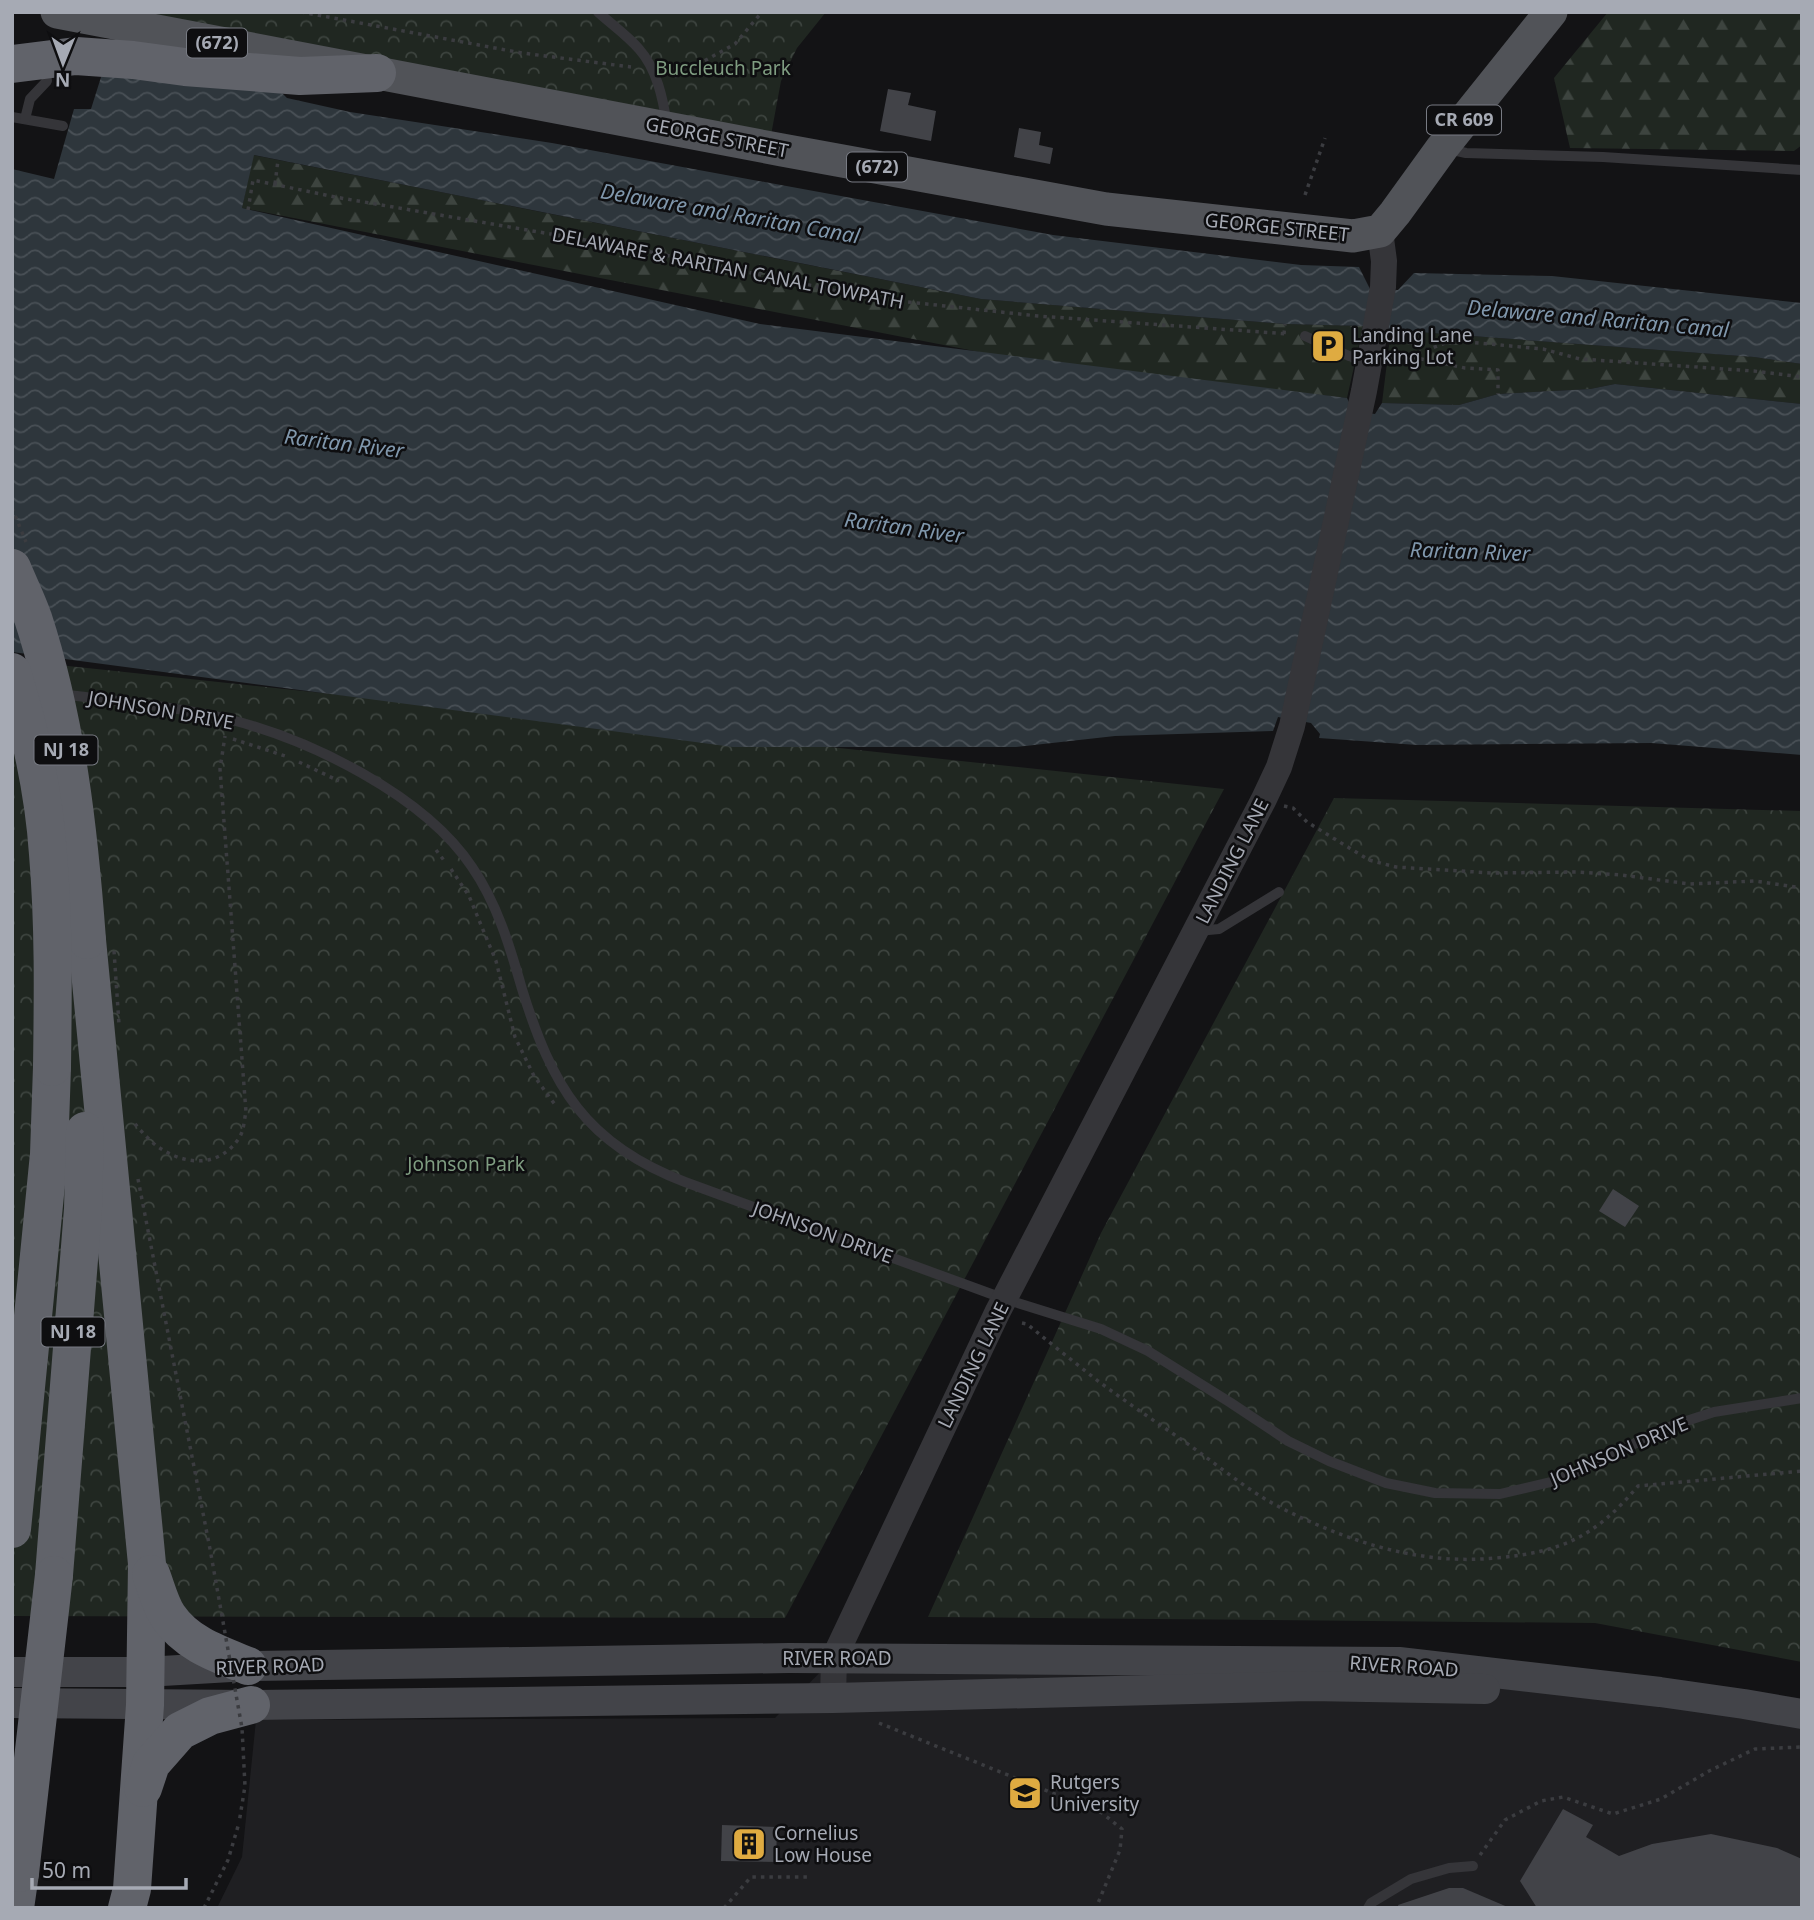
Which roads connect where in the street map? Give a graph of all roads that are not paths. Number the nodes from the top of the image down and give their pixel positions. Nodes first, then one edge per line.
1 (57, 12) edge
2 (598, 12) edge
3 (1551, 12) edge
4 (29, 61) edge
5 (377, 73) junction
6 (12, 117) edge
7 (25, 119) junction
8 (62, 126) dead end
9 (667, 128) junction
10 (1442, 148) junction
11 (1802, 170) edge
12 (1380, 231) junction
13 (1305, 336) road end
14 (1375, 358) junction
15 (12, 568) edge
16 (26, 684) edge
17 (12, 688) edge
18 (1279, 892) dead end
19 (1195, 932) junction
20 (105, 1098) junction
21 (1004, 1299) junction
22 (1802, 1398) edge
23 (13, 1520) edge
24 (148, 1564) junction
25 (834, 1658) junction
26 (248, 1666) junction
27 (12, 1672) edge
28 (145, 1688) junction
29 (1660, 1692) junction
30 (834, 1698) junction
31 (12, 1703) edge
32 (251, 1705) junction
33 (1802, 1714) edge
34 (138, 1803) junction
35 (1473, 1866) road end
36 (18, 1890) edge
37 (127, 1908) edge
38 (1368, 1908) edge

1 - 5 main road, GEORGE STREET / (672)
2 - 9 lane
3 - 10 main road, CR 609
4 - 5 highway
4 - 7 lane
5 - 9 main road, GEORGE STREET / (672)
6 - 7 lane
7 - 8 lane
9 - 12 main road, GEORGE STREET / (672)
10 - 11 lane
10 - 12 main road, CR 609
12 - 14 street, LANDING LANE
13 - 14 lane
14 - 19 street, LANDING LANE
15 - 20 highway, NJ 18, bridge
16 - 17 lane, JOHNSON DRIVE
16 - 21 lane, JOHNSON DRIVE
16 - 23 highway, NJ 18, bridge
18 - 19 lane
19 - 21 street, LANDING LANE
20 - 24 highway
20 - 36 highway, NJ 18, bridge
21 - 22 lane, JOHNSON DRIVE
21 - 25 street, LANDING LANE
24 - 26 highway
24 - 28 highway
25 - 26 main road, RIVER ROAD
25 - 29 main road, RIVER ROAD
25 - 30 street, LANDING LANE
26 - 28 main road, RIVER ROAD
27 - 28 main road, RIVER ROAD
28 - 31 main road, RIVER ROAD
28 - 32 main road, RIVER ROAD
28 - 34 highway
29 - 30 main road, RIVER ROAD
29 - 33 main road, RIVER ROAD
30 - 32 main road, RIVER ROAD
32 - 34 highway
34 - 37 highway
35 - 38 lane

